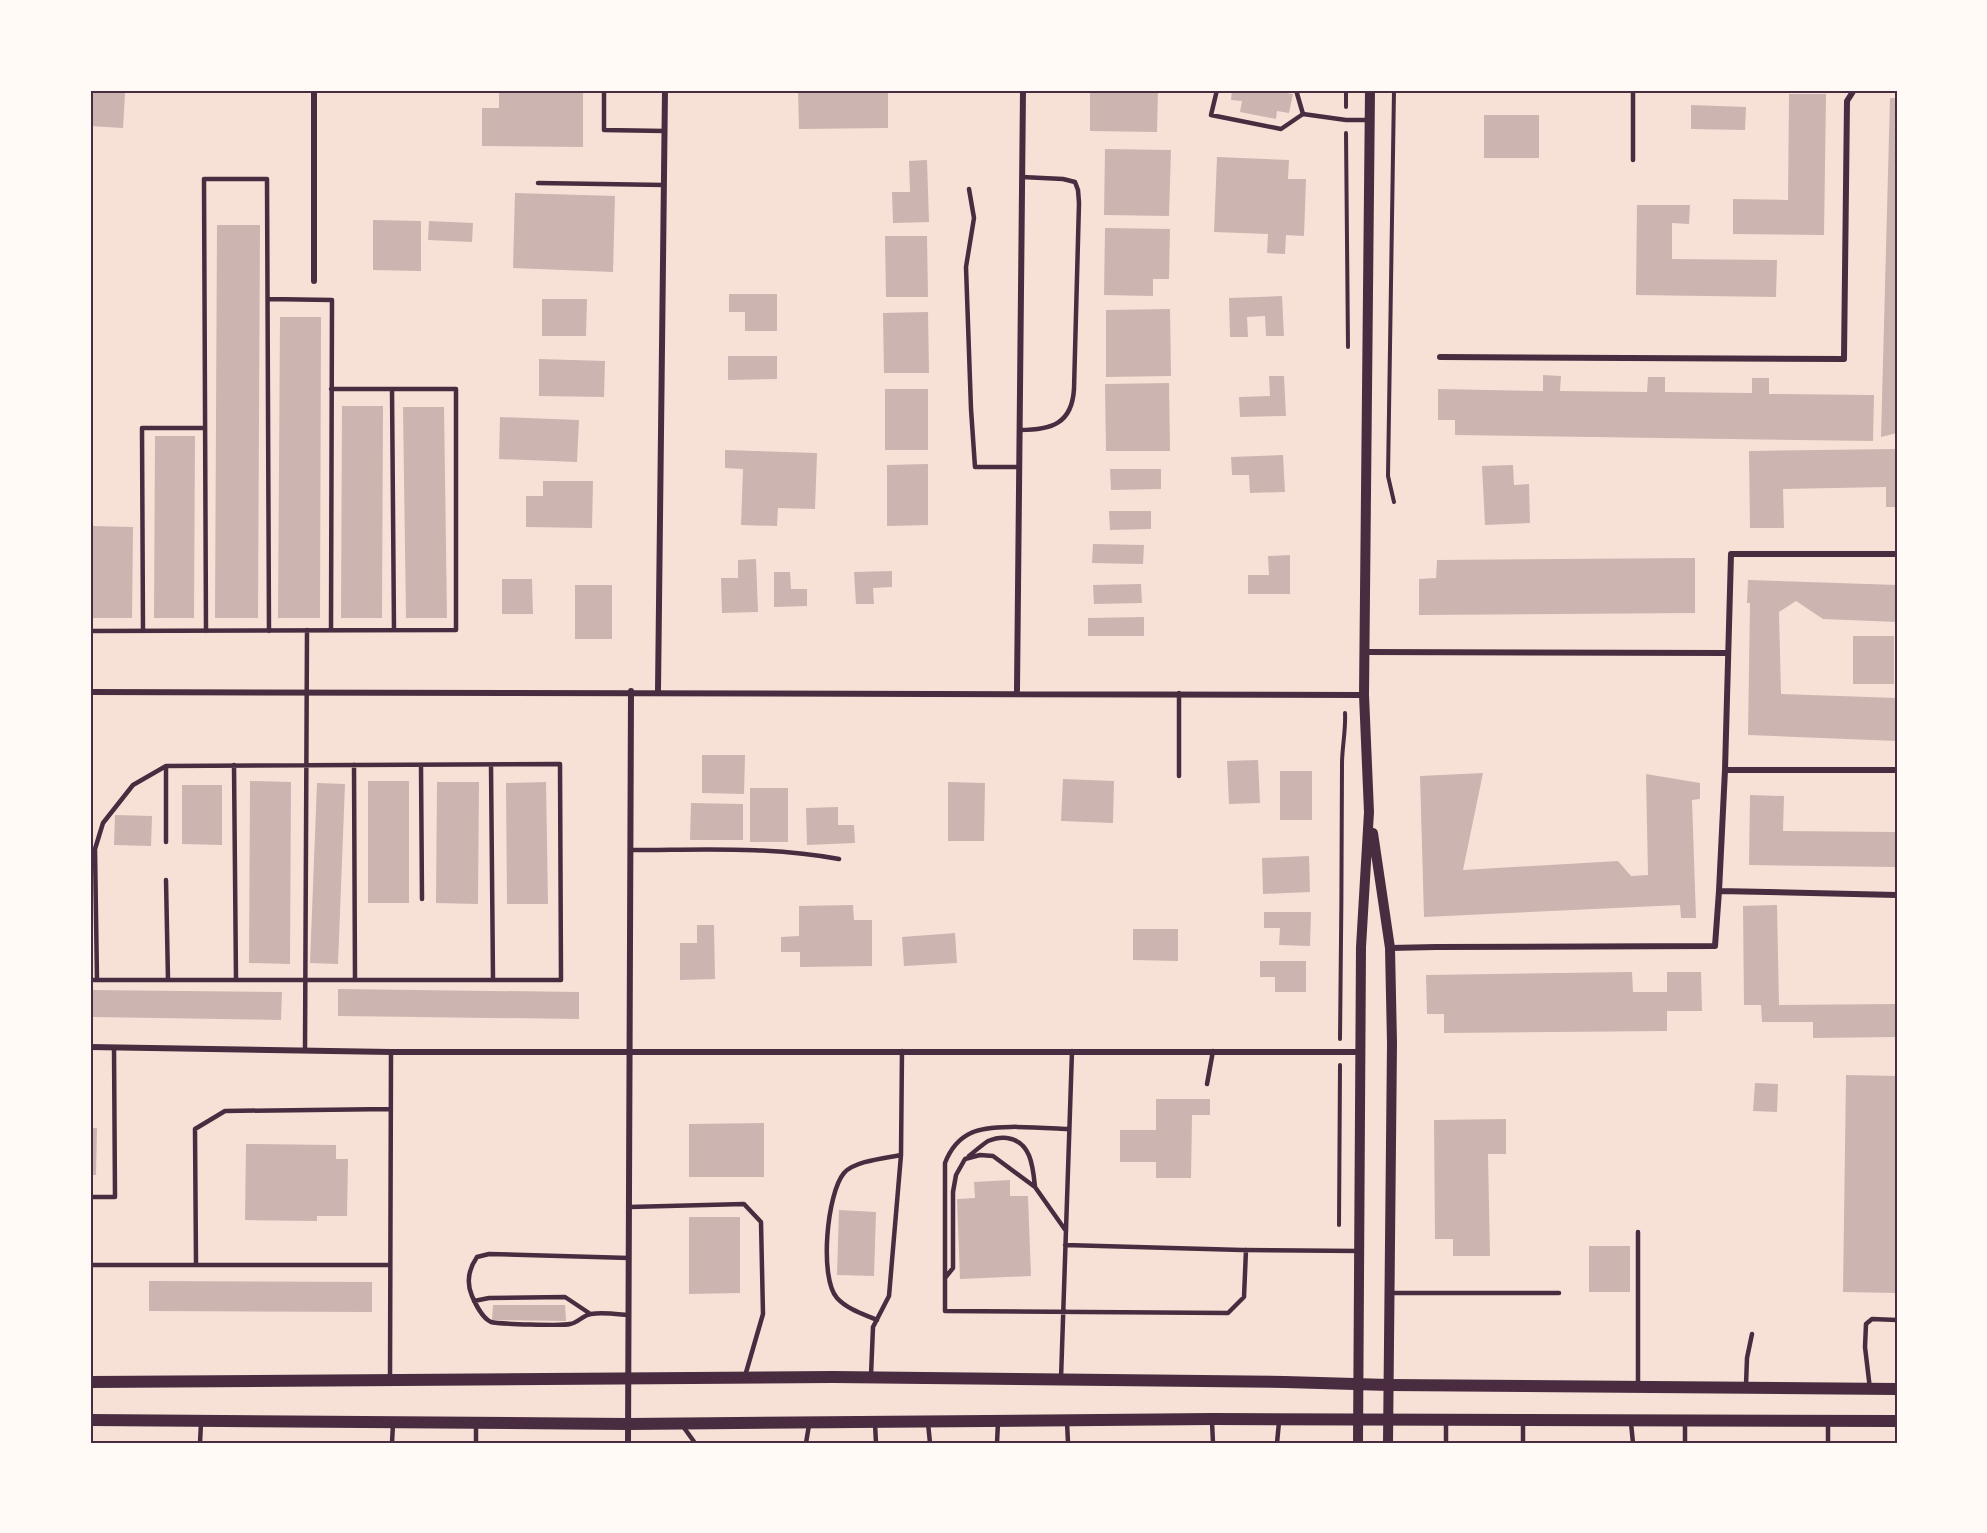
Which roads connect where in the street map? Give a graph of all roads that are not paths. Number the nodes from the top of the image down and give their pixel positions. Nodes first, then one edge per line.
1 (314, 90) edge
2 (604, 90) edge
3 (665, 90) edge
4 (1023, 90) edge
5 (1217, 90) edge
6 (1296, 90) edge
7 (1370, 90) edge
8 (1634, 90) edge
9 (1854, 90) edge
10 (1303, 114) junction
11 (1370, 120) junction
12 (665, 131) junction
13 (1633, 160) dead end
14 (1022, 177) junction
15 (538, 183) dead end
16 (664, 185) junction
17 (969, 189) dead end
18 (314, 281) dead end
19 (268, 299) junction
20 (1440, 357) dead end
21 (331, 389) junction
22 (392, 389) junction
23 (205, 428) junction
24 (1020, 430) junction
25 (1019, 467) junction
26 (1897, 554) edge
27 (307, 630) junction
28 (331, 630) junction
29 (394, 630) junction
30 (90, 631) edge
31 (142, 631) junction
32 (206, 631) junction
33 (269, 631) junction
34 (1365, 652) junction
35 (1728, 653) junction
36 (307, 690) junction
37 (658, 690) junction
38 (1017, 690) junction
39 (631, 691) junction
40 (90, 692) edge
41 (1179, 693) junction
42 (1364, 695) junction
43 (234, 765) junction
44 (307, 765) junction
45 (354, 765) junction
46 (421, 765) junction
47 (491, 765) junction
48 (166, 766) junction
49 (1725, 770) junction
50 (1897, 770) edge
51 (1179, 776) dead end
52 (1370, 812) junction
53 (166, 842) dead end
54 (93, 849) edge
55 (631, 850) junction
56 (839, 859) dead end
57 (166, 880) dead end
58 (1719, 891) junction
59 (1897, 895) edge
60 (422, 899) dead end
61 (1390, 948) junction
62 (90, 980) edge
63 (97, 980) junction
64 (168, 980) junction
65 (236, 980) junction
66 (306, 980) junction
67 (355, 980) junction
68 (493, 980) junction
69 (90, 1047) edge
70 (114, 1048) junction
71 (305, 1050) junction
72 (631, 1050) junction
73 (902, 1051) junction
74 (1072, 1051) junction
75 (1213, 1051) junction
76 (391, 1052) junction
77 (1360, 1052) junction
78 (1207, 1084) dead end
79 (390, 1109) junction
80 (1068, 1129) junction
81 (901, 1155) junction
82 (965, 1159) junction
83 (1035, 1187) junction
84 (90, 1197) edge
85 (629, 1207) junction
86 (1066, 1231) junction
87 (1638, 1232) dead end
88 (1065, 1245) junction
89 (1246, 1250) junction
90 (1359, 1251) junction
91 (628, 1258) junction
92 (196, 1264) junction
93 (90, 1265) edge
94 (390, 1265) junction
95 (945, 1278) junction
96 (1389, 1293) junction
97 (1559, 1293) dead end
98 (474, 1301) junction
99 (1063, 1311) junction
100 (589, 1314) junction
101 (628, 1315) junction
102 (877, 1320) junction
103 (1897, 1320) edge
104 (1752, 1334) dead end
105 (745, 1378) junction
106 (871, 1378) junction
107 (629, 1379) junction
108 (1061, 1379) junction
109 (390, 1380) junction
110 (90, 1382) edge
111 (1359, 1385) junction
112 (1389, 1385) junction
113 (1638, 1387) junction
114 (1746, 1388) junction
115 (1870, 1389) junction
116 (1897, 1389) edge
117 (1212, 1419) junction
118 (1279, 1419) junction
119 (90, 1420) edge
120 (201, 1420) junction
121 (927, 1420) junction
122 (998, 1420) junction
123 (1067, 1420) junction
124 (1359, 1420) junction
125 (1389, 1420) junction
126 (1446, 1420) junction
127 (1523, 1420) junction
128 (1631, 1420) junction
129 (1685, 1420) junction
130 (393, 1421) junction
131 (875, 1421) junction
132 (1828, 1421) junction
133 (1897, 1421) edge
134 (476, 1422) junction
135 (810, 1422) junction
136 (680, 1423) junction
137 (628, 1424) junction
138 (200, 1443) edge
139 (392, 1443) edge
140 (476, 1443) edge
141 (628, 1443) edge
142 (695, 1443) edge
143 (806, 1443) edge
144 (876, 1443) edge
145 (930, 1443) edge
146 (997, 1443) edge
147 (1068, 1443) edge
148 (1213, 1443) edge
149 (1277, 1443) edge
150 (1358, 1443) edge
151 (1388, 1443) edge
152 (1446, 1443) edge
153 (1523, 1443) edge
154 (1633, 1443) edge
155 (1685, 1443) edge
156 (1828, 1443) edge

1 - 18 street
2 - 12 lane
3 - 12 street
4 - 14 street
5 - 10 lane
6 - 10 lane
7 - 11 street
8 - 13 lane
9 - 20 street
10 - 11 lane
11 - 34 street
12 - 16 street
14 - 24 street
14 - 24 lane
15 - 16 lane
16 - 37 street
17 - 25 lane
19 - 21 lane
19 - 23 lane
19 - 33 lane
21 - 22 lane
21 - 28 lane
22 - 29 lane
22 - 29 lane
23 - 31 lane
23 - 32 lane
24 - 25 street
25 - 38 street
26 - 35 street
27 - 28 lane
27 - 33 lane
27 - 36 lane
28 - 29 lane
30 - 31 lane
31 - 32 lane
32 - 33 lane
34 - 35 street
34 - 42 street
35 - 49 street
36 - 39 street
36 - 40 street
36 - 44 lane
37 - 38 street
37 - 39 street
38 - 41 street
39 - 55 street
41 - 42 street
41 - 51 lane
42 - 52 street
43 - 44 lane
43 - 48 lane
43 - 65 lane
44 - 45 lane
44 - 66 lane
45 - 46 lane
45 - 67 lane
46 - 47 lane
46 - 60 lane
47 - 68 lane
47 - 68 lane
48 - 53 lane
48 - 54 lane
49 - 50 street
49 - 58 street
52 - 61 street
52 - 77 street
54 - 63 lane
55 - 56 lane
55 - 72 street
57 - 64 lane
58 - 59 street
58 - 61 street
61 - 96 street
62 - 63 lane
63 - 64 lane
64 - 65 lane
65 - 66 lane
66 - 67 lane
66 - 71 lane
67 - 68 lane
69 - 70 street
70 - 71 street
70 - 84 lane
71 - 76 street
72 - 73 street
72 - 76 street
72 - 85 street
73 - 74 street
73 - 81 lane
74 - 75 street
74 - 80 lane
75 - 77 street
75 - 78 lane
76 - 79 lane
77 - 90 street
79 - 92 lane
79 - 94 lane
80 - 86 lane
80 - 95 lane
81 - 102 lane
81 - 102 lane
82 - 83 lane
82 - 83 lane
82 - 95 lane
83 - 86 lane
85 - 91 street
85 - 105 lane
86 - 88 lane
87 - 113 lane
88 - 89 lane
88 - 99 lane
89 - 90 lane
89 - 99 lane
90 - 111 street
91 - 98 lane
91 - 101 street
92 - 93 lane
92 - 94 lane
94 - 109 lane
95 - 99 lane
96 - 97 lane
96 - 112 street
98 - 100 lane
98 - 100 lane
99 - 108 lane
100 - 101 lane
101 - 107 street
102 - 106 lane
103 - 115 lane
104 - 114 lane
105 - 106 main road
105 - 107 main road
106 - 108 main road
107 - 109 main road
107 - 137 street
108 - 111 main road
109 - 110 main road
111 - 112 main road
111 - 124 street
112 - 113 main road
112 - 125 street
113 - 114 main road
114 - 115 main road
115 - 116 main road
117 - 118 main road
117 - 123 main road
117 - 148 lane
118 - 124 main road
118 - 149 lane
119 - 120 main road
120 - 130 main road
120 - 138 lane
121 - 122 main road
121 - 131 main road
121 - 145 lane
122 - 123 main road
122 - 146 lane
123 - 147 lane
124 - 125 main road
124 - 150 street
125 - 126 main road
125 - 151 street
126 - 127 main road
126 - 152 lane
127 - 128 main road
127 - 153 lane
128 - 129 main road
128 - 154 lane
129 - 132 main road
129 - 155 lane
130 - 134 main road
130 - 139 lane
131 - 135 main road
131 - 144 lane
132 - 133 main road
132 - 156 lane
134 - 137 main road
134 - 140 lane
135 - 136 main road
135 - 143 lane
136 - 137 main road
136 - 142 lane
137 - 141 street

